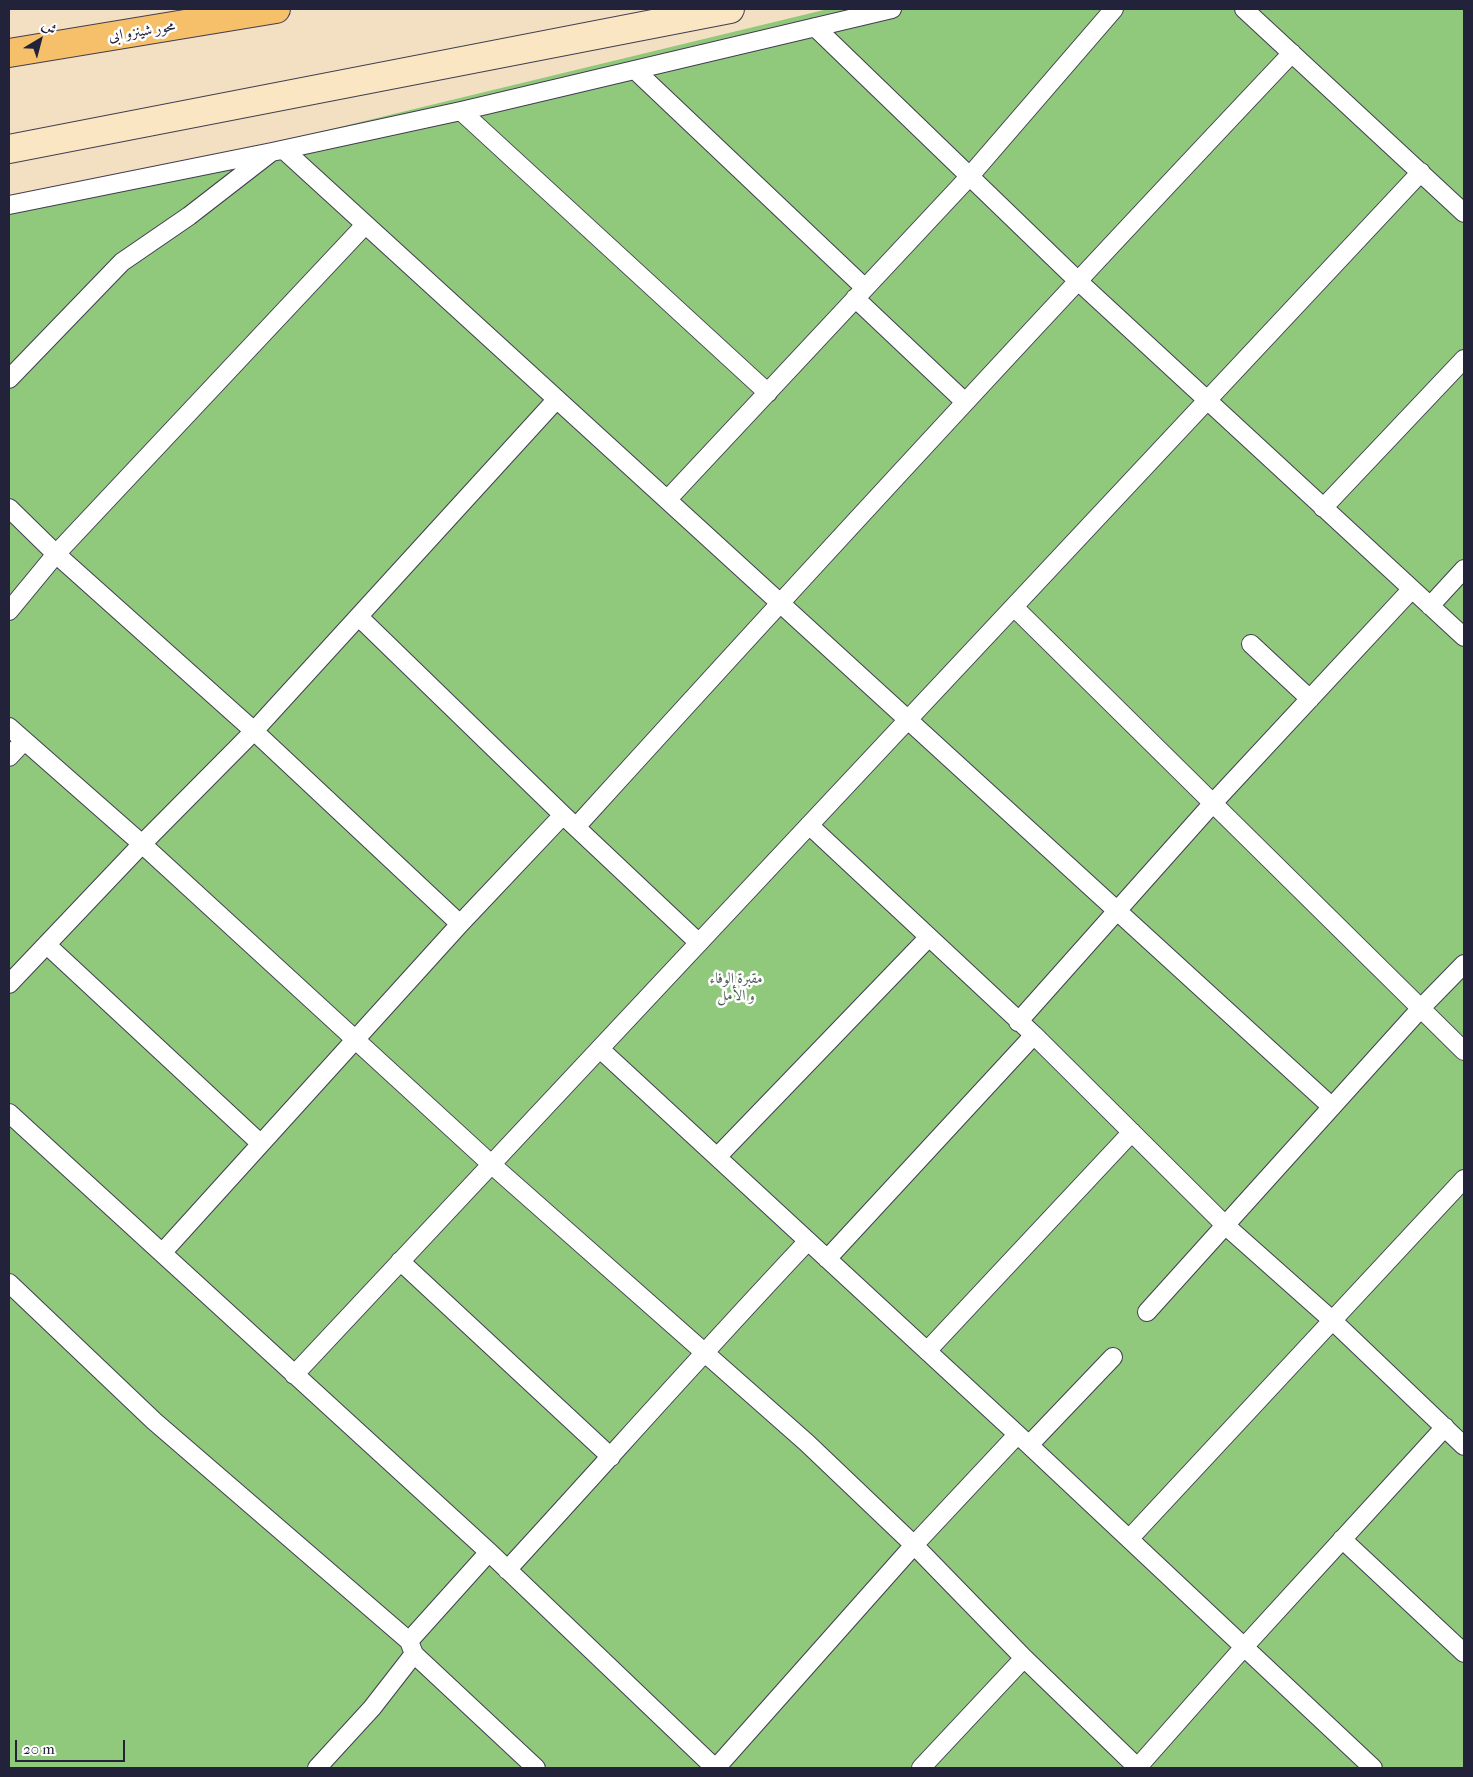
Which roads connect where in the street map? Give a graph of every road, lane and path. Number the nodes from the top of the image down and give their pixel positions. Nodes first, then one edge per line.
1 (276, 9) edge
2 (730, 9) edge
3 (892, 9) edge
4 (1114, 9) edge
5 (1244, 9) edge
6 (815, 27) junction
7 (9, 53) edge
8 (1292, 53) junction
9 (635, 70) junction
10 (462, 111) junction
11 (9, 149) edge
12 (278, 151) junction
13 (1420, 172) junction
14 (968, 177) junction
15 (9, 205) edge
16 (1464, 213) edge
17 (365, 225) junction
18 (1077, 280) junction
19 (860, 293) junction
20 (1464, 359) edge
21 (9, 379) edge
22 (768, 392) junction
23 (556, 400) junction
24 (1208, 400) junction
25 (965, 402) junction
26 (667, 500) junction
27 (9, 508) edge
28 (1323, 508) junction
29 (56, 554) junction
30 (1464, 569) edge
31 (1411, 590) junction
32 (779, 603) junction
33 (1430, 606) junction
34 (1014, 607) junction
35 (9, 611) edge
36 (358, 617) junction
37 (1464, 637) edge
38 (1251, 644) dead end
39 (1310, 699) junction
40 (908, 720) junction
41 (9, 727) edge
42 (254, 731) junction
43 (24, 741) junction
44 (9, 757) edge
45 (1213, 804) junction
46 (563, 815) junction
47 (810, 825) junction
48 (576, 827) junction
49 (142, 844) junction
50 (1117, 911) junction
51 (460, 924) junction
52 (929, 937) junction
53 (699, 943) junction
54 (47, 945) junction
55 (1464, 964) edge
56 (9, 984) edge
57 (1421, 1008) junction
58 (1018, 1022) junction
59 (1034, 1036) junction
60 (356, 1041) junction
61 (600, 1049) junction
62 (1464, 1051) edge
63 (1332, 1107) junction
64 (9, 1113) edge
65 (1132, 1132) junction
66 (260, 1143) junction
67 (717, 1157) junction
68 (491, 1164) junction
69 (1464, 1179) edge
70 (1226, 1225) junction
71 (808, 1241) junction
72 (162, 1253) junction
73 (827, 1259) junction
74 (400, 1261) junction
75 (9, 1283) edge
76 (1147, 1312) dead end
77 (1333, 1321) junction
78 (928, 1351) junction
79 (703, 1352) junction
80 (1112, 1357) dead end
81 (294, 1376) junction
82 (1445, 1428) junction
83 (1023, 1440) junction
84 (1464, 1446) edge
85 (611, 1457) junction
86 (1129, 1539) junction
87 (1342, 1539) junction
88 (914, 1545) junction
89 (489, 1552) junction
90 (507, 1570) junction
91 (1244, 1647) junction
92 (411, 1648) junction
93 (1464, 1654) edge
94 (1024, 1658) junction
95 (317, 1768) edge
96 (535, 1768) edge
97 (715, 1768) edge
98 (922, 1768) edge
99 (1138, 1768) edge
100 (1373, 1768) edge

1 - 7 main road, محور شينزو ابى
2 - 11 street
3 - 6 lane
4 - 14 lane
5 - 8 lane
6 - 9 lane
6 - 14 lane
8 - 13 lane
8 - 18 lane
9 - 10 lane
9 - 19 lane
10 - 12 lane
10 - 22 lane
12 - 15 lane
12 - 17 lane
12 - 21 lane
13 - 16 lane
13 - 24 lane
14 - 18 lane
14 - 19 lane
17 - 23 lane
17 - 29 lane
18 - 24 lane
18 - 25 lane
19 - 22 lane
19 - 25 lane
20 - 28 lane
22 - 26 lane
23 - 26 lane
23 - 36 lane
24 - 28 lane
24 - 34 lane
25 - 32 lane
26 - 32 lane
27 - 29 lane
28 - 31 lane
29 - 35 lane
29 - 42 lane
30 - 33 lane
31 - 33 lane
31 - 39 lane
32 - 40 lane
32 - 48 lane
33 - 37 lane
34 - 40 lane
34 - 45 lane
36 - 42 lane
36 - 46 lane
38 - 39 lane
39 - 45 lane
40 - 47 lane
40 - 50 lane
41 - 43 lane
42 - 49 lane
42 - 51 lane
43 - 44 lane
43 - 49 lane
45 - 50 lane
45 - 57 lane
46 - 48 lane
46 - 51 lane
47 - 52 lane
47 - 53 lane
48 - 53 lane
49 - 54 lane
49 - 60 lane
50 - 58 lane
50 - 63 lane
51 - 60 lane
52 - 58 lane
52 - 67 lane
53 - 61 lane
54 - 56 lane
54 - 66 lane
55 - 57 lane
57 - 62 lane
57 - 63 lane
58 - 59 lane
59 - 65 lane
59 - 73 lane
60 - 66 lane
60 - 68 lane
61 - 67 lane
61 - 68 lane
63 - 70 lane
64 - 72 lane
65 - 70 lane
65 - 78 lane
66 - 72 lane
67 - 71 lane
68 - 74 lane
68 - 79 lane
69 - 77 lane
70 - 76 lane
70 - 77 lane
71 - 73 lane
71 - 79 lane
72 - 81 lane
73 - 78 lane
74 - 81 lane
74 - 85 lane
75 - 92 lane
77 - 82 lane
77 - 86 lane
78 - 83 lane
79 - 85 lane
79 - 88 lane
80 - 83 lane
81 - 89 lane
82 - 84 lane
82 - 87 lane
83 - 86 lane
83 - 88 lane
85 - 90 lane
86 - 91 lane
87 - 91 lane
87 - 93 lane
88 - 94 lane
88 - 97 lane
89 - 90 lane
89 - 92 lane
90 - 97 lane
91 - 99 lane
91 - 100 lane
92 - 95 lane
92 - 96 lane
94 - 98 lane
94 - 99 lane

